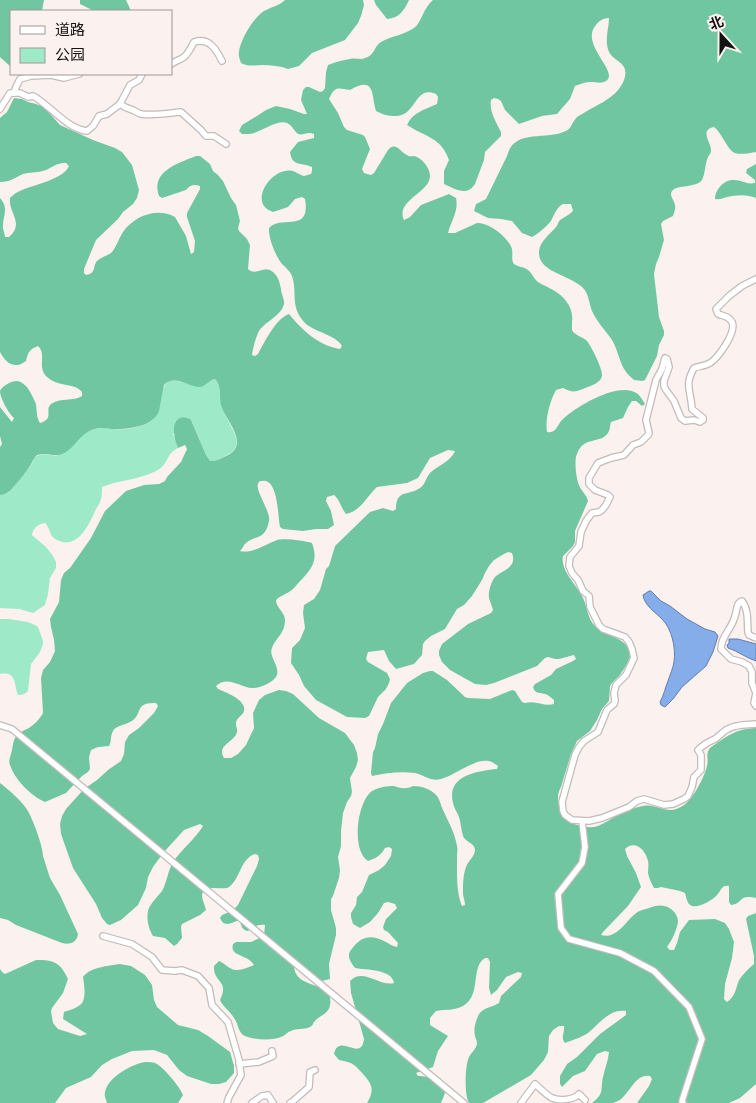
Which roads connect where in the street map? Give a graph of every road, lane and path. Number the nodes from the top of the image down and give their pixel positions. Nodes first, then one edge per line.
1 (222, 61) dead end
2 (172, 63) edge
3 (51, 75) edge
4 (51, 75) edge
5 (75, 75) edge
6 (142, 75) edge
7 (14, 93) junction
8 (120, 104) junction
9 (0, 109) edge
10 (226, 144) dead end
11 (756, 279) edge
12 (756, 638) edge
13 (756, 706) edge
14 (756, 724) edge
15 (0, 725) edge
16 (582, 821) junction
17 (103, 936) dead end
18 (272, 1051) dead end
19 (239, 1064) junction
20 (315, 1070) dead end
21 (585, 1100) dead end
22 (227, 1103) edge
23 (252, 1103) edge
24 (273, 1103) edge
25 (290, 1103) edge
26 (464, 1103) edge
27 (521, 1103) edge
28 (683, 1103) edge

1 - 2 street
3 - 7 street
4 - 5 street
6 - 8 street
7 - 8 street
7 - 9 street
8 - 10 street
11 - 16 street
12 - 13 street
14 - 16 street
15 - 26 street
16 - 28 street
17 - 19 street
18 - 19 street
19 - 22 street
20 - 25 street
21 - 27 street
23 - 24 street

